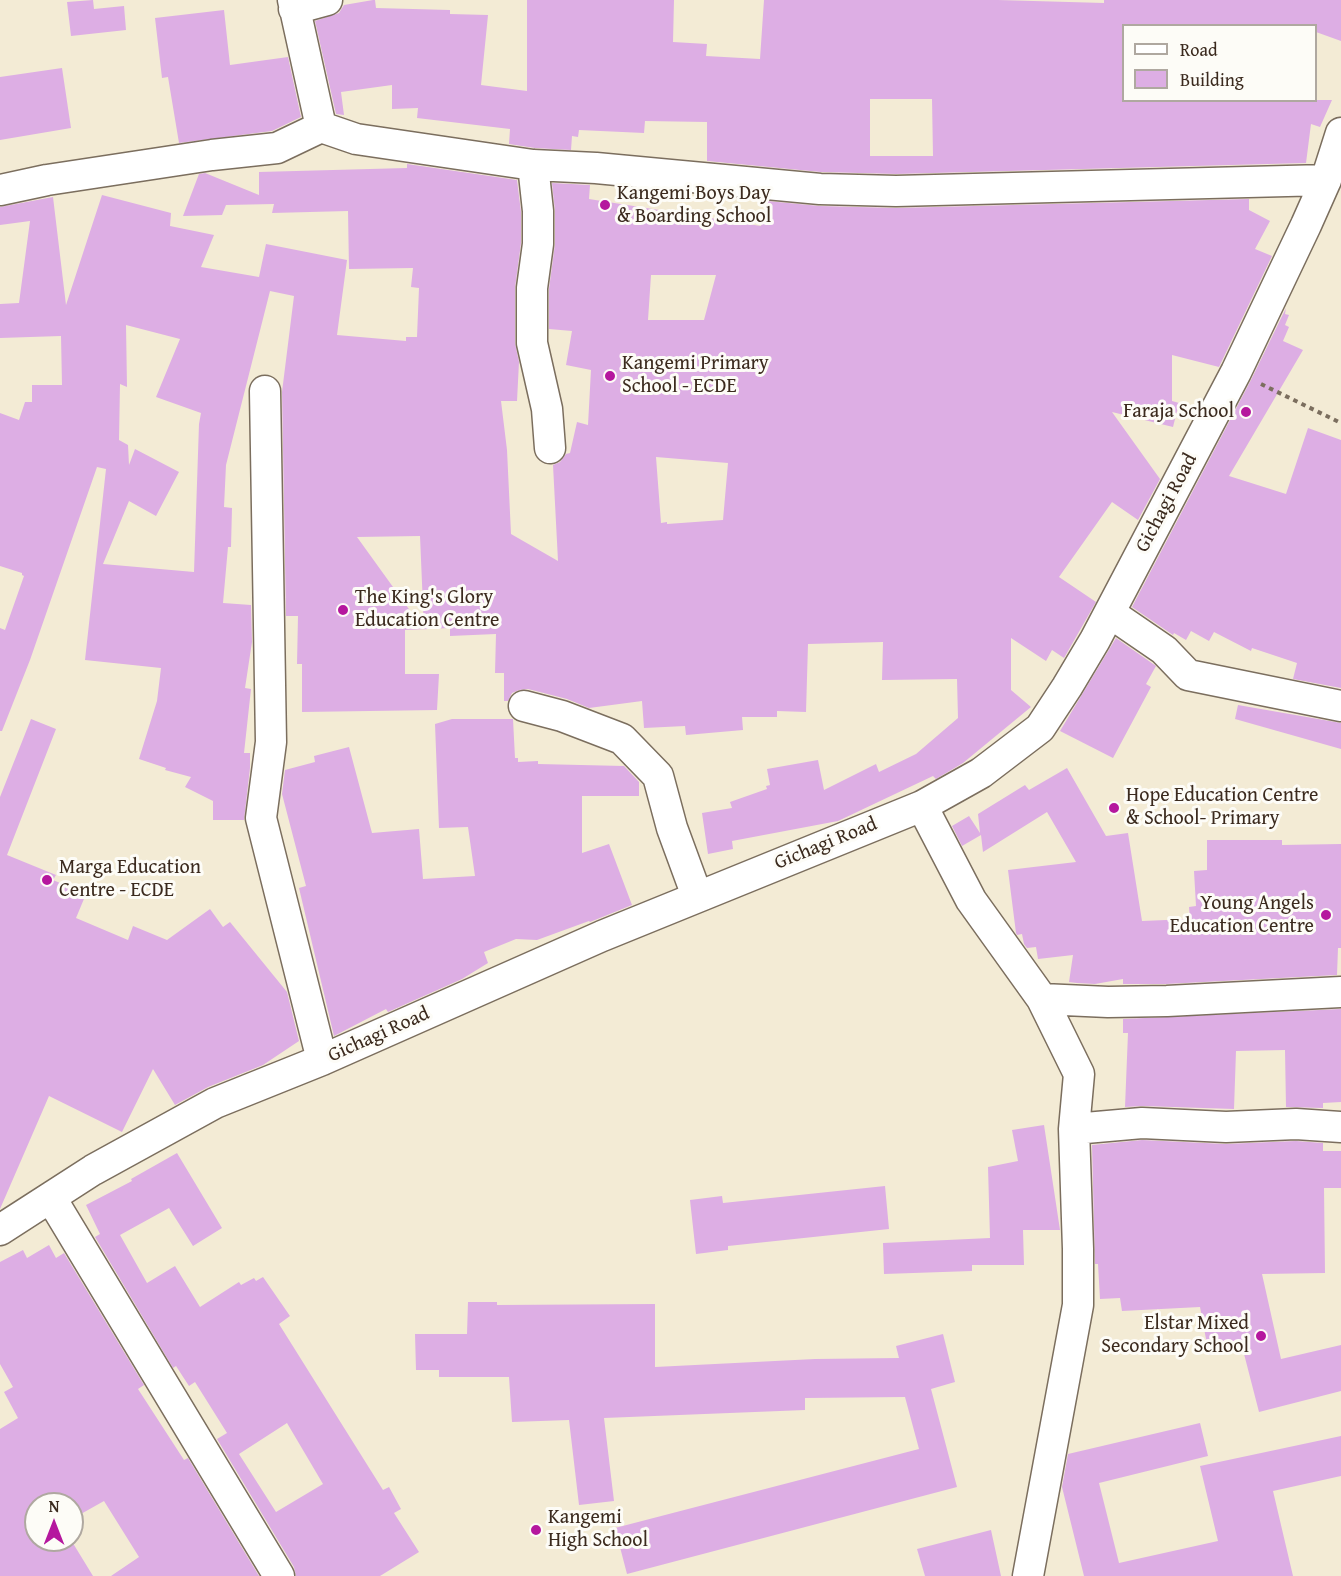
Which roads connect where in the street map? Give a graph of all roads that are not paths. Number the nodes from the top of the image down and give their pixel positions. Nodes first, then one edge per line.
1 (327, 0) edge
2 (293, 4) edge
3 (321, 127) junction
4 (1341, 133) edge
5 (533, 165) junction
6 (1326, 180) junction
7 (0, 190) edge
8 (265, 391) dead end
9 (550, 448) dead end
10 (1110, 613) junction
11 (524, 706) dead end
12 (1341, 706) edge
13 (922, 806) junction
14 (697, 896) junction
15 (1341, 992) edge
16 (1042, 999) junction
17 (322, 1060) junction
18 (1341, 1127) edge
19 (1074, 1129) junction
20 (51, 1198) junction
21 (0, 1230) edge
22 (279, 1576) edge
23 (1028, 1576) edge

1 - 2 street
2 - 3 street
3 - 5 street
3 - 7 street
4 - 6 street, Gichagi Road
5 - 6 street
5 - 9 street
6 - 10 street, Gichagi Road
8 - 17 street
10 - 12 street
10 - 13 street, Gichagi Road
11 - 14 street
13 - 14 street, Gichagi Road
13 - 16 street
14 - 17 street, Gichagi Road
15 - 16 street
16 - 19 street
17 - 20 street, Gichagi Road
18 - 19 street
19 - 23 street
20 - 21 street, Gichagi Road
20 - 22 street

